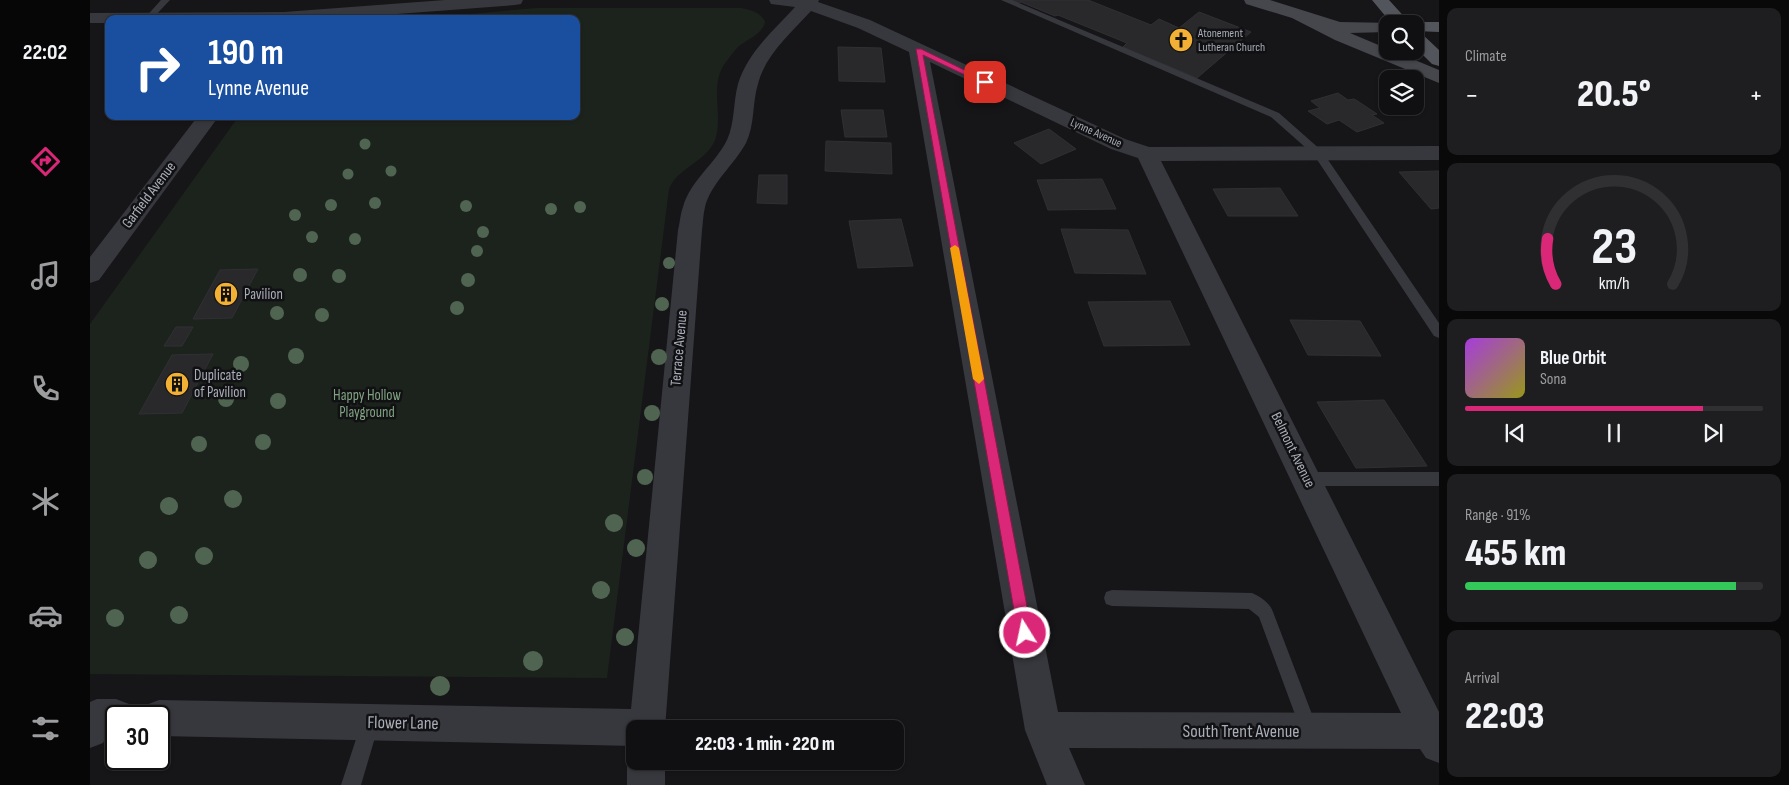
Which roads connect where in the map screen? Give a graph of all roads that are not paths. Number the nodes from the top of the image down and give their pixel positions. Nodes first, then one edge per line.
1 (166, 0) edge
2 (297, 0) edge
3 (515, 0) edge
4 (777, 0) edge
5 (1005, 0) edge
6 (1252, 0) edge
7 (1380, 0) edge
8 (811, 2) edge
9 (426, 3) edge
10 (1300, 8) edge
11 (151, 15) edge
12 (286, 15) edge
13 (312, 15) edge
14 (1394, 15) edge
15 (90, 18) edge
16 (105, 18) edge
17 (1424, 26) edge
18 (1379, 27) edge
19 (1439, 27) edge
20 (1424, 46) edge
21 (918, 50) junction
22 (1439, 60) edge
23 (1439, 77) edge
24 (206, 120) edge
25 (1439, 152) edge
26 (1318, 153) junction
27 (1147, 154) junction
28 (90, 274) edge
29 (1439, 333) edge
30 (1307, 479) junction
31 (1439, 479) edge
32 (1112, 598) dead end
33 (170, 718) edge
34 (649, 720) edge
35 (370, 722) junction
36 (1043, 730) junction
37 (1309, 731) junction
38 (1436, 736) edge
39 (626, 738) edge
40 (646, 770) edge
41 (351, 785) edge
42 (646, 785) edge
43 (1066, 785) edge

1 - 11 lane
2 - 12 street
3 - 9 street
4 - 8 street, Lynne Avenue
5 - 26 lane
6 - 10 main road
7 - 14 main road
8 - 21 street, Lynne Avenue
8 - 34 street, Terrace Avenue
9 - 13 street
10 - 18 main road
10 - 23 main road
15 - 16 street
17 - 19 main road
20 - 22 main road
21 - 27 street, Lynne Avenue
21 - 36 street
24 - 28 street, Garfield Avenue
25 - 26 street, Lynne Avenue
26 - 27 street, Lynne Avenue
26 - 29 lane
27 - 30 street, Belmont Avenue
30 - 31 lane
30 - 38 street, Belmont Avenue
32 - 37 lane
33 - 35 street, Flower Lane
35 - 39 street, Flower Lane
35 - 41 lane
36 - 37 street, South Trent Avenue
36 - 43 street
37 - 38 street, South Trent Avenue
40 - 42 street, Terrace Avenue

